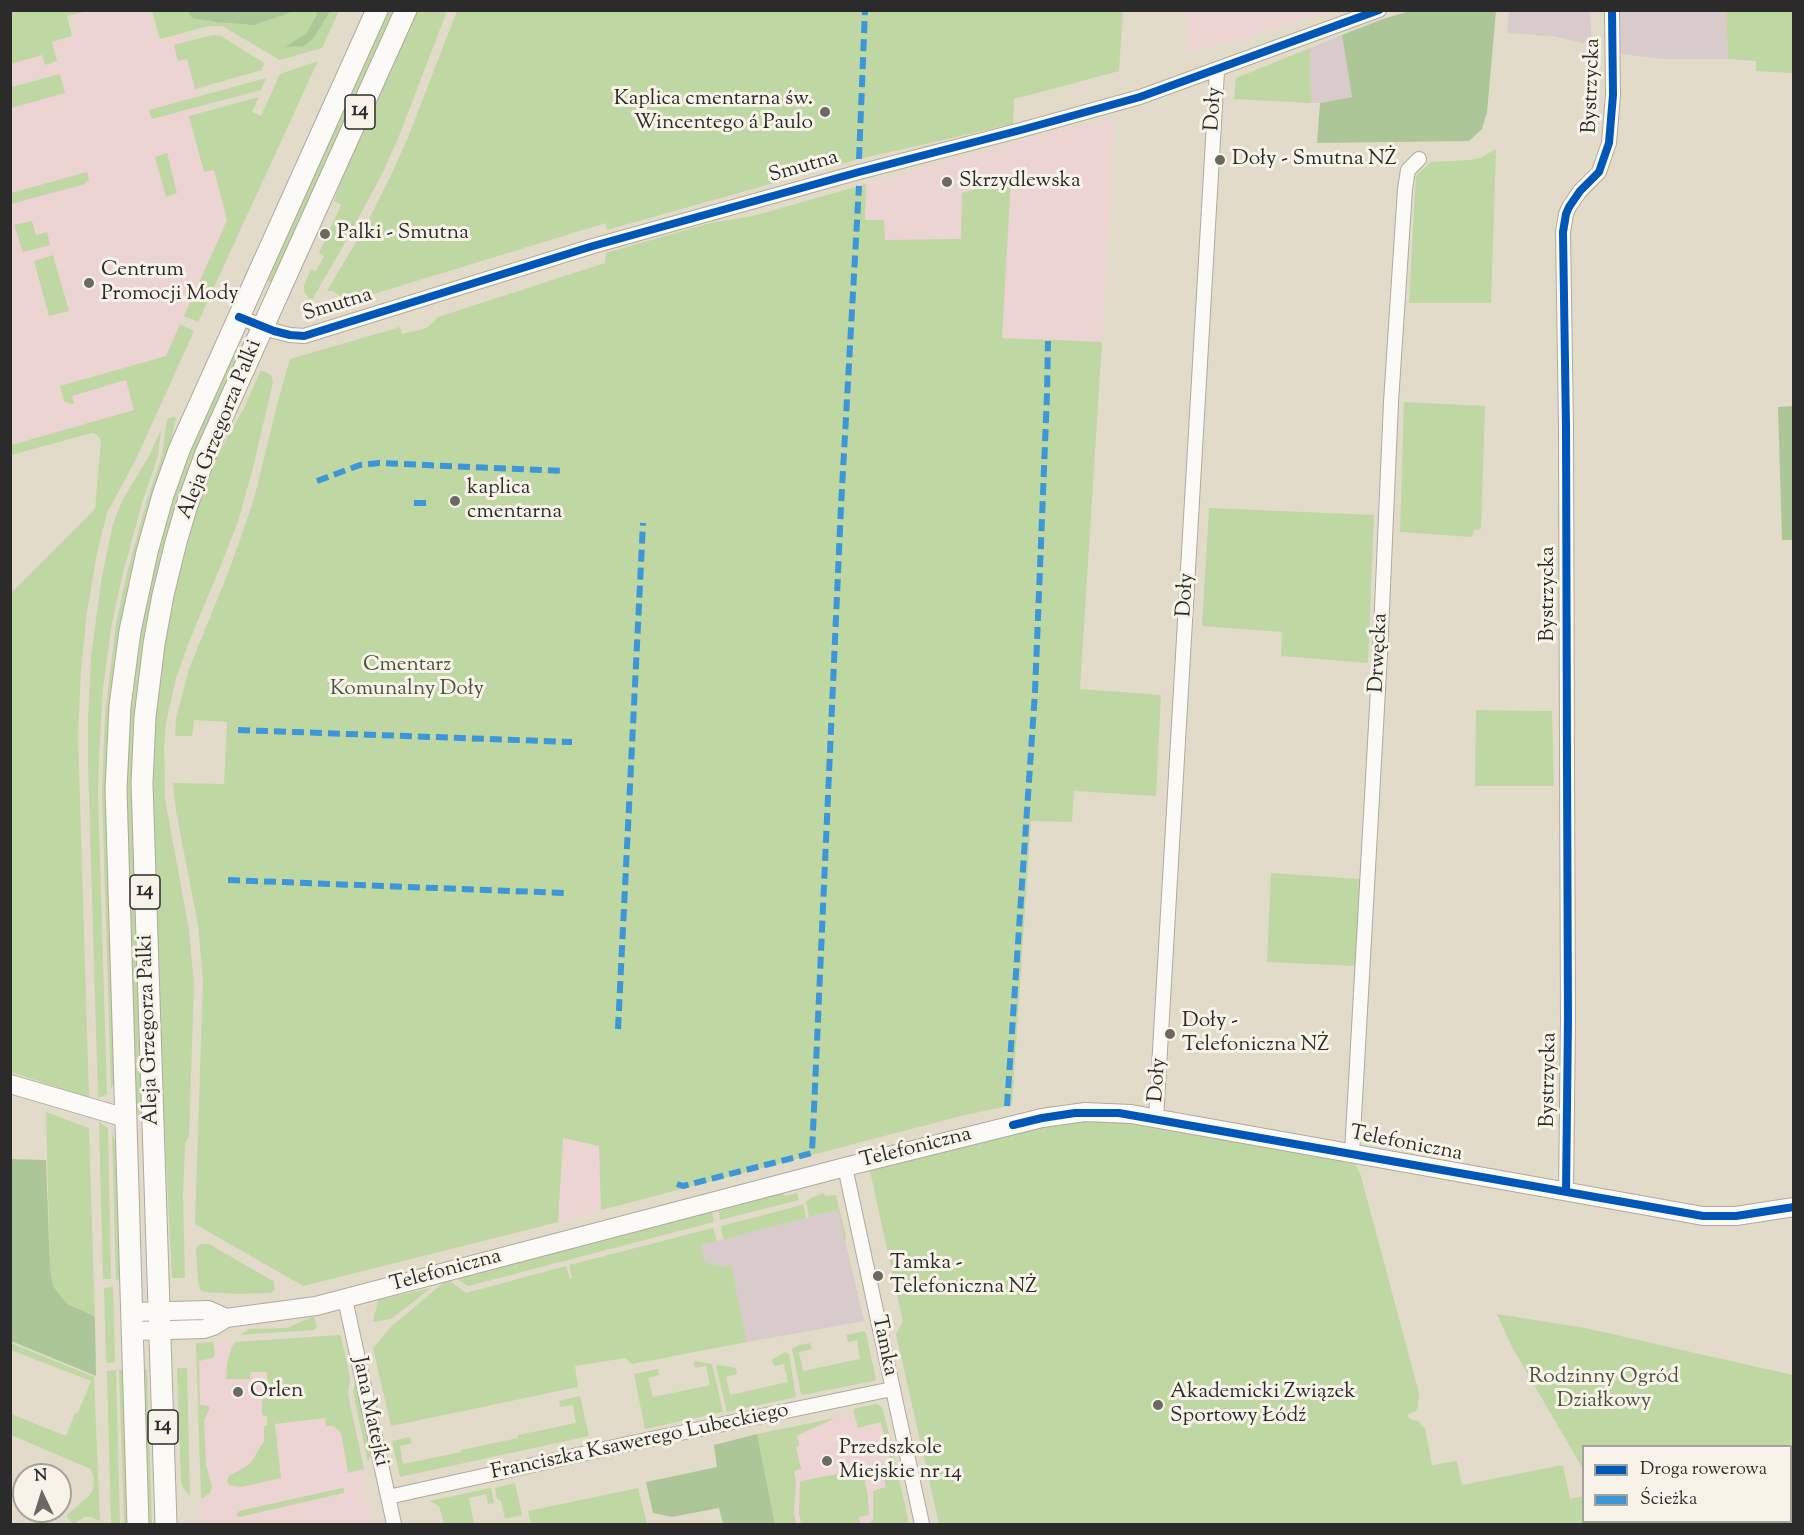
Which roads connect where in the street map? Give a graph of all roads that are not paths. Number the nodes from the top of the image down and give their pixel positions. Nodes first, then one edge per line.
1 (377, 10) edge
2 (406, 10) edge
3 (1379, 10) edge
4 (1612, 10) edge
5 (1217, 71) junction
6 (1419, 159) dead end
7 (238, 317) junction
8 (262, 327) junction
9 (10, 1084) edge
10 (126, 1118) junction
11 (1156, 1119) junction
12 (1352, 1153) junction
13 (845, 1167) junction
14 (1566, 1192) junction
15 (1794, 1207) edge
16 (345, 1299) junction
17 (160, 1321) junction
18 (132, 1322) junction
19 (892, 1389) junction
20 (388, 1497) junction
21 (138, 1524) edge
22 (166, 1524) edge
23 (394, 1524) edge
24 (922, 1524) edge

1 - 7 main road, Aleja Grzegorza Palki / 14
2 - 8 main road, Aleja Grzegorza Palki / 14
3 - 5 street, Smutna
4 - 14 street, Bystrzycka
5 - 8 street, Smutna
5 - 11 street, Doły
6 - 12 street, Drwęcka
7 - 8 street, Smutna
7 - 10 main road, Aleja Grzegorza Palki / 14
8 - 17 main road, Aleja Grzegorza Palki / 14
9 - 10 street
10 - 18 main road, Aleja Grzegorza Palki / 14
11 - 12 street, Telefoniczna
11 - 13 street, Telefoniczna
12 - 14 street, Telefoniczna
13 - 16 street, Telefoniczna
13 - 19 street, Tamka
14 - 15 street, Telefoniczna
16 - 17 street, Telefoniczna
16 - 20 street, Jana Matejki
17 - 18 street, Telefoniczna
17 - 22 main road, Aleja Grzegorza Palki / 14
18 - 21 main road, Aleja Grzegorza Palki / 14
19 - 20 street, Franciszka Ksawerego Lubeckiego
19 - 24 street, Tamka
20 - 23 street, Jana Matejki

